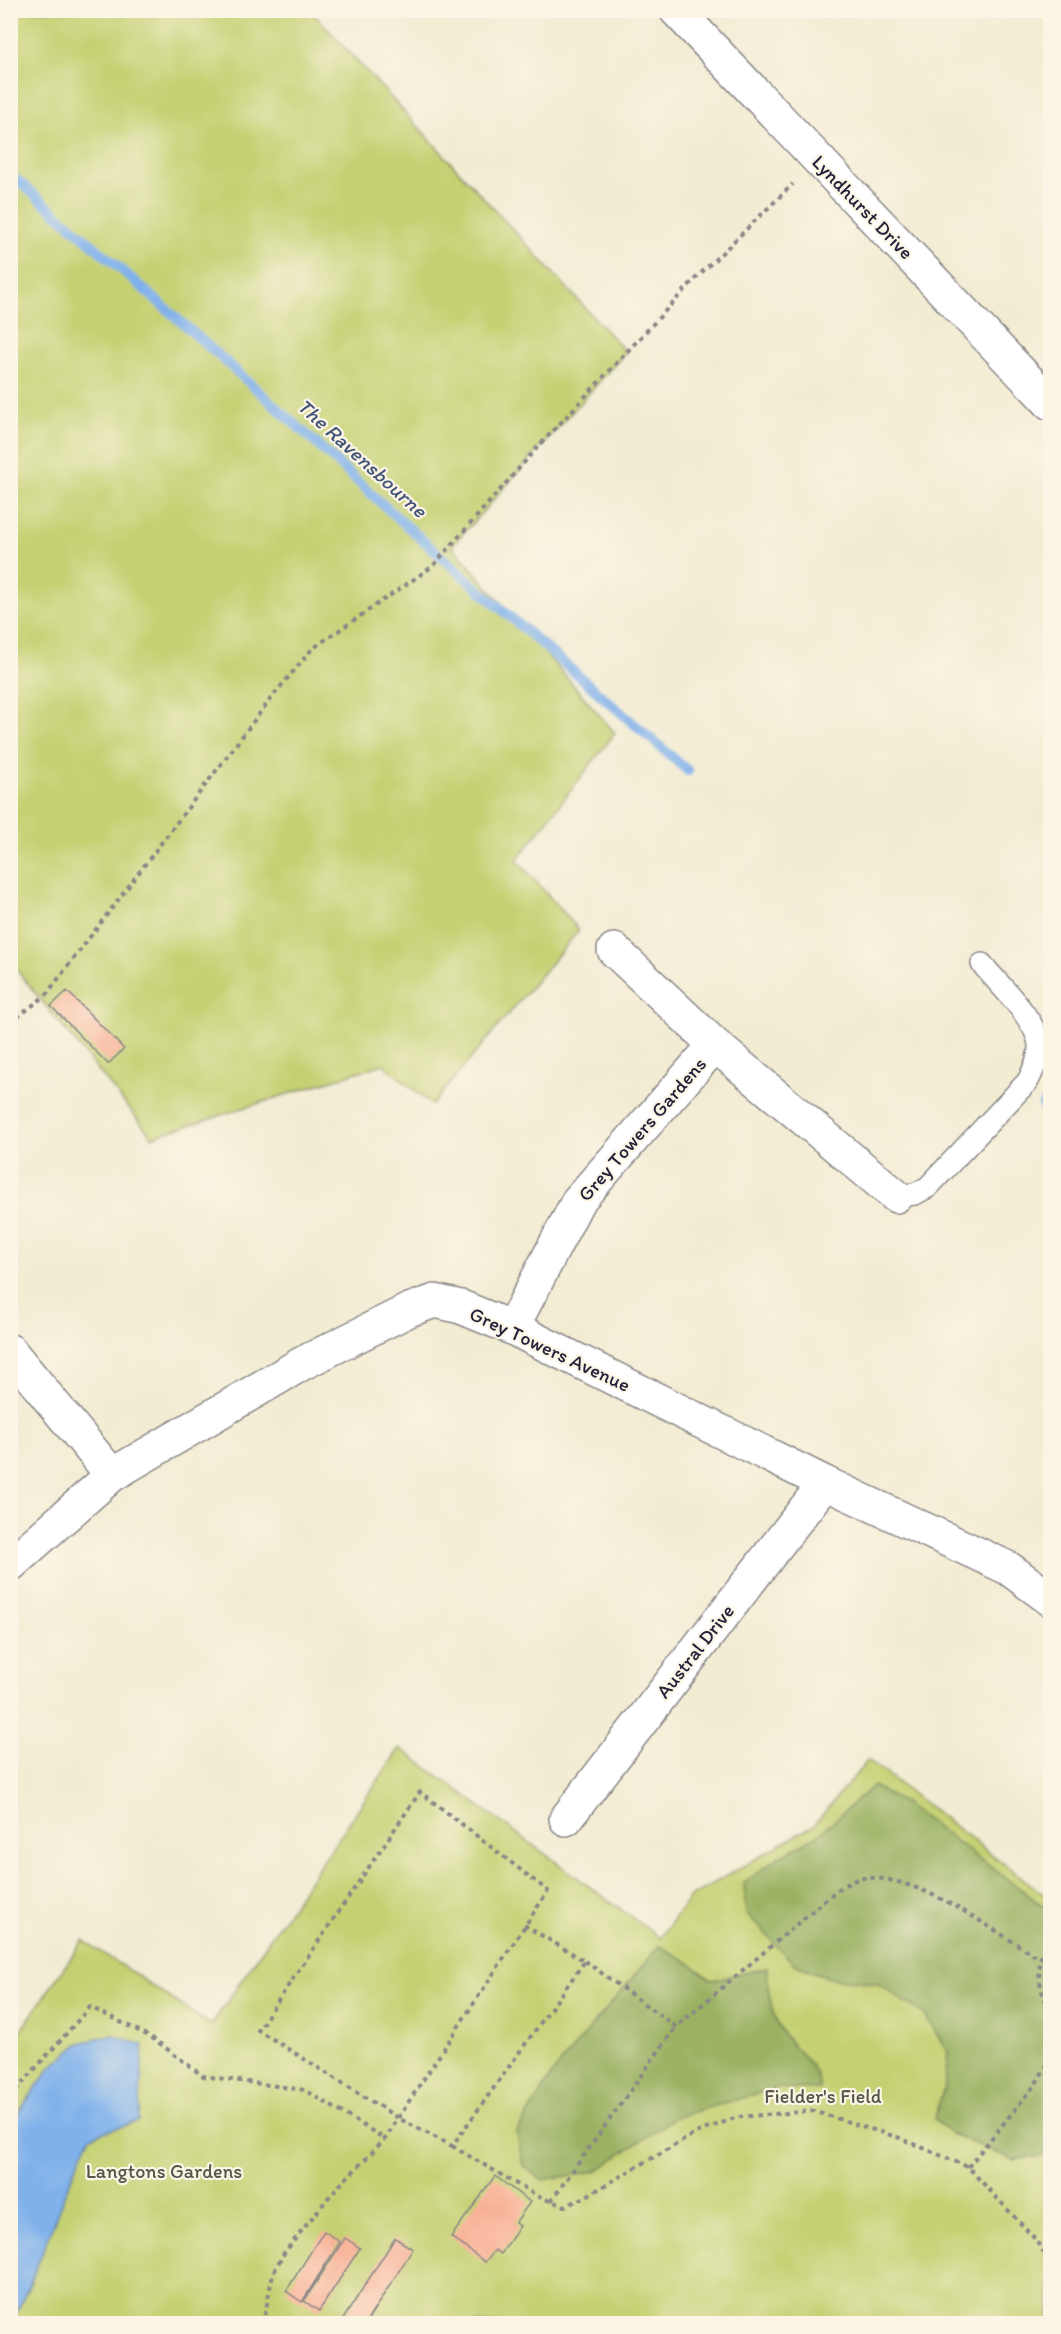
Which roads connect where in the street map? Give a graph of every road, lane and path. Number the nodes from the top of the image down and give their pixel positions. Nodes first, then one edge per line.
1 (676, 10) edge
2 (818, 160) junction
3 (1050, 403) edge
4 (614, 950) dead end
5 (982, 964) dead end
6 (10, 1023) edge
7 (715, 1045) junction
8 (896, 1196) joint
9 (512, 1328) junction
10 (10, 1351) edge
11 (112, 1475) junction
12 (825, 1483) junction
13 (10, 1565) edge
14 (1050, 1599) edge
15 (566, 1819) dead end
16 (524, 1925) junction
17 (1050, 1938) edge
18 (1039, 1958) junction
19 (585, 1961) junction
20 (1050, 2017) edge
21 (676, 2027) junction
22 (1050, 2060) edge
23 (10, 2097) edge
24 (398, 2118) junction
25 (385, 2139) junction
26 (452, 2146) junction
27 (968, 2167) junction
28 (551, 2201) junction
29 (1050, 2261) edge
30 (263, 2324) edge

1 - 2 street, Lyndhurst Drive
2 - 3 street, Lyndhurst Drive
2 - 6 path
4 - 7 street
5 - 8 lane
7 - 8 street, Grey Towers Gardens
7 - 9 street, Grey Towers Gardens
9 - 11 street, Grey Towers Avenue
9 - 12 street, Grey Towers Avenue
10 - 11 street
11 - 13 street, Grey Towers Avenue
12 - 14 street, Grey Towers Avenue
12 - 15 street, Austral Drive
16 - 19 path
16 - 24 path
16 - 24 path
17 - 18 path
18 - 20 path
18 - 21 path
19 - 21 path
19 - 26 path
21 - 28 path
22 - 27 path
23 - 25 path
24 - 25 path
24 - 26 path
25 - 30 path
26 - 28 path
27 - 28 path
27 - 29 path

